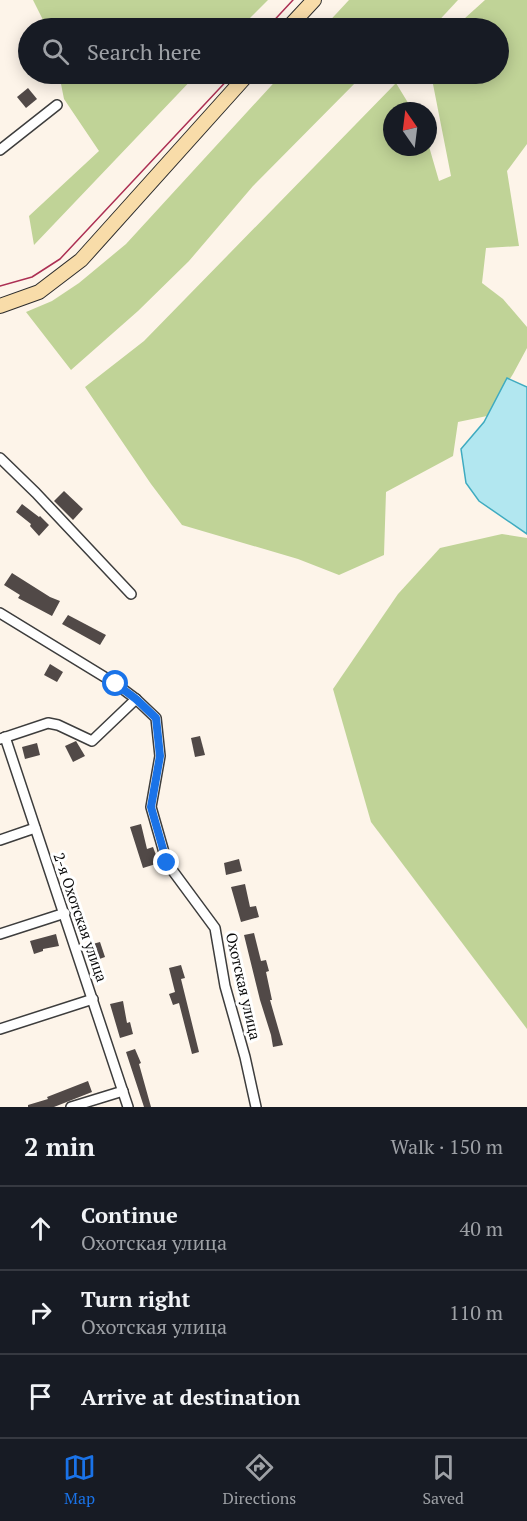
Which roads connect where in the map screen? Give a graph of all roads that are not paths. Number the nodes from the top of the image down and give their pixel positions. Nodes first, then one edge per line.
1 (314, 0) edge
2 (297, 18) edge
3 (239, 84) edge
4 (57, 105) dead end
5 (0, 150) edge
6 (0, 306) edge
7 (0, 458) edge
8 (130, 594) dead end
9 (0, 613) edge
10 (136, 699) junction
11 (3, 738) edge
12 (35, 828) junction
13 (0, 840) edge
14 (64, 913) junction
15 (0, 934) edge
16 (93, 999) junction
17 (0, 1029) edge
18 (123, 1091) junction
19 (71, 1107) edge
20 (128, 1107) edge
21 (256, 1107) edge

1 - 2 main road
3 - 6 main road
4 - 5 street
7 - 8 street
9 - 10 street, Охотская улица
10 - 11 street
10 - 21 street, Охотская улица
11 - 12 street, 2-я Охотская улица
12 - 13 street
12 - 14 street, 2-я Охотская улица
14 - 15 street
14 - 16 street, 2-я Охотская улица
16 - 17 street
16 - 18 street, 2-я Охотская улица
18 - 19 street
18 - 20 street, 2-я Охотская улица

